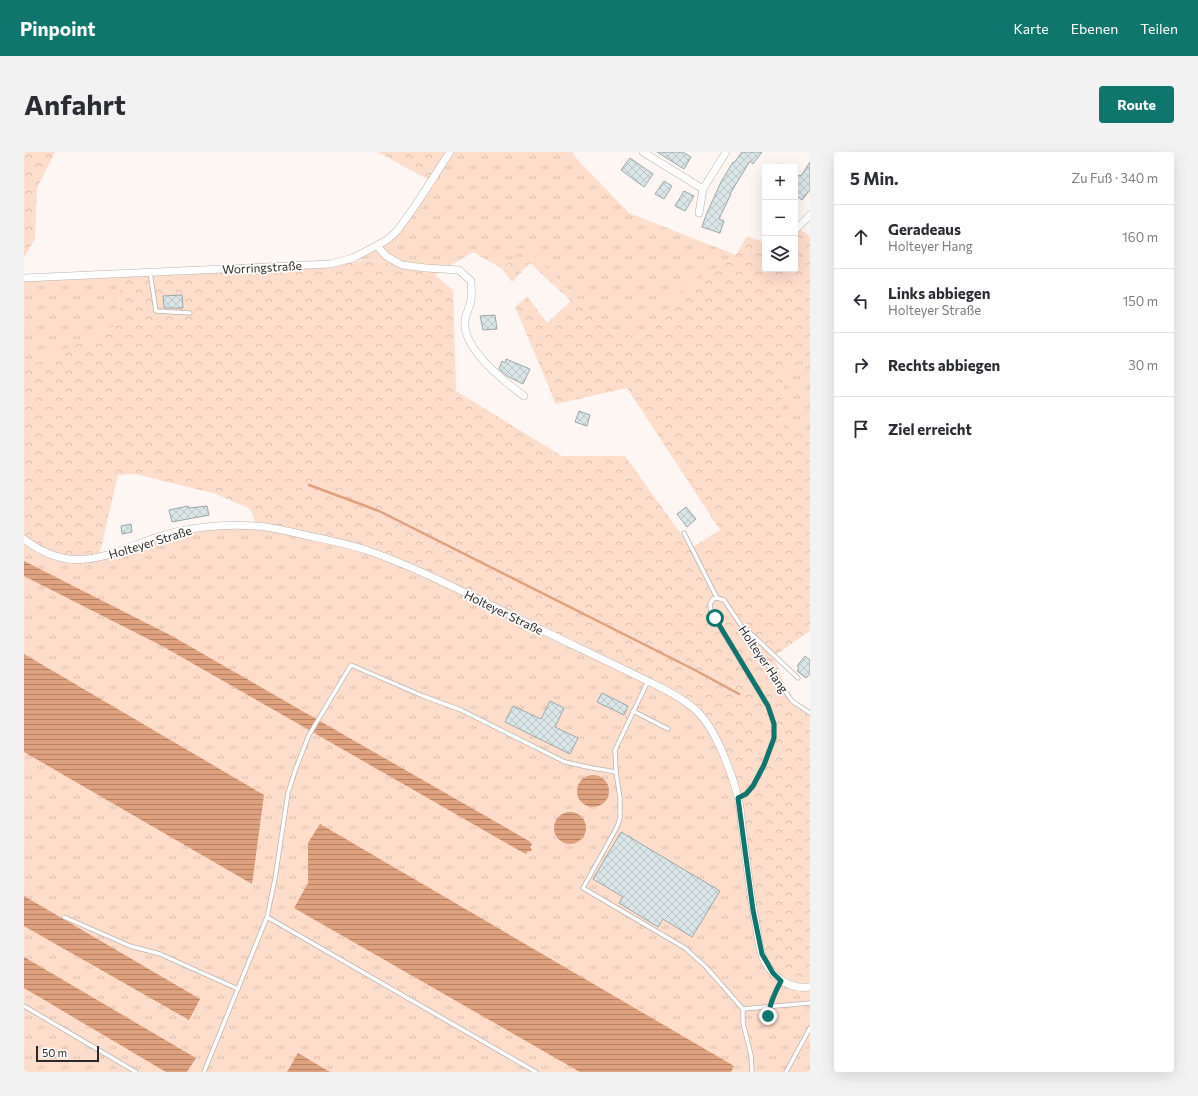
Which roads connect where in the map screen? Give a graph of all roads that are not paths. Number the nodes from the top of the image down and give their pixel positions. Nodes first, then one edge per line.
1 (450, 152) edge
2 (643, 152) edge
3 (723, 153) edge
4 (703, 189) junction
5 (699, 213) dead end
6 (810, 215) edge
7 (798, 227) edge
8 (377, 246) junction
9 (150, 272) junction
10 (24, 278) edge
11 (190, 313) dead end
12 (524, 396) dead end
13 (684, 533) dead end
14 (24, 539) edge
15 (717, 598) junction
16 (739, 622) junction
17 (798, 678) dead end
18 (648, 681) junction
19 (633, 711) junction
20 (810, 713) edge
21 (668, 729) dead end
22 (616, 772) junction
23 (738, 798) junction
24 (64, 917) dead end
25 (267, 918) junction
26 (781, 981) junction
27 (810, 987) edge
28 (238, 989) junction
29 (810, 1004) edge
30 (24, 1006) edge
31 (769, 1007) junction
32 (743, 1009) junction
33 (768, 1016) dead end
34 (810, 1028) edge
35 (136, 1072) edge
36 (204, 1072) edge
37 (536, 1072) edge
38 (752, 1072) edge
39 (786, 1072) edge

1 - 8 street, Worringstraße
2 - 4 street
3 - 4 street
4 - 5 street
6 - 7 street
8 - 9 street, Worringstraße
8 - 12 street
9 - 10 street, Worringstraße
9 - 11 lane
13 - 15 lane
14 - 18 street, Holteyer Straße
15 - 16 lane, Holteyer Hang
15 - 23 lane, Holteyer Hang
16 - 17 lane
16 - 20 lane, Holteyer Hang
18 - 19 lane
18 - 23 street, Holteyer Straße
19 - 21 lane
19 - 22 lane
22 - 25 lane
22 - 32 lane
23 - 26 street, Holteyer Straße
24 - 28 lane
25 - 28 lane
25 - 37 lane
26 - 27 street
26 - 31 lane
28 - 36 lane
29 - 31 lane
30 - 35 lane
31 - 32 lane
31 - 33 lane
32 - 38 lane
34 - 39 lane

